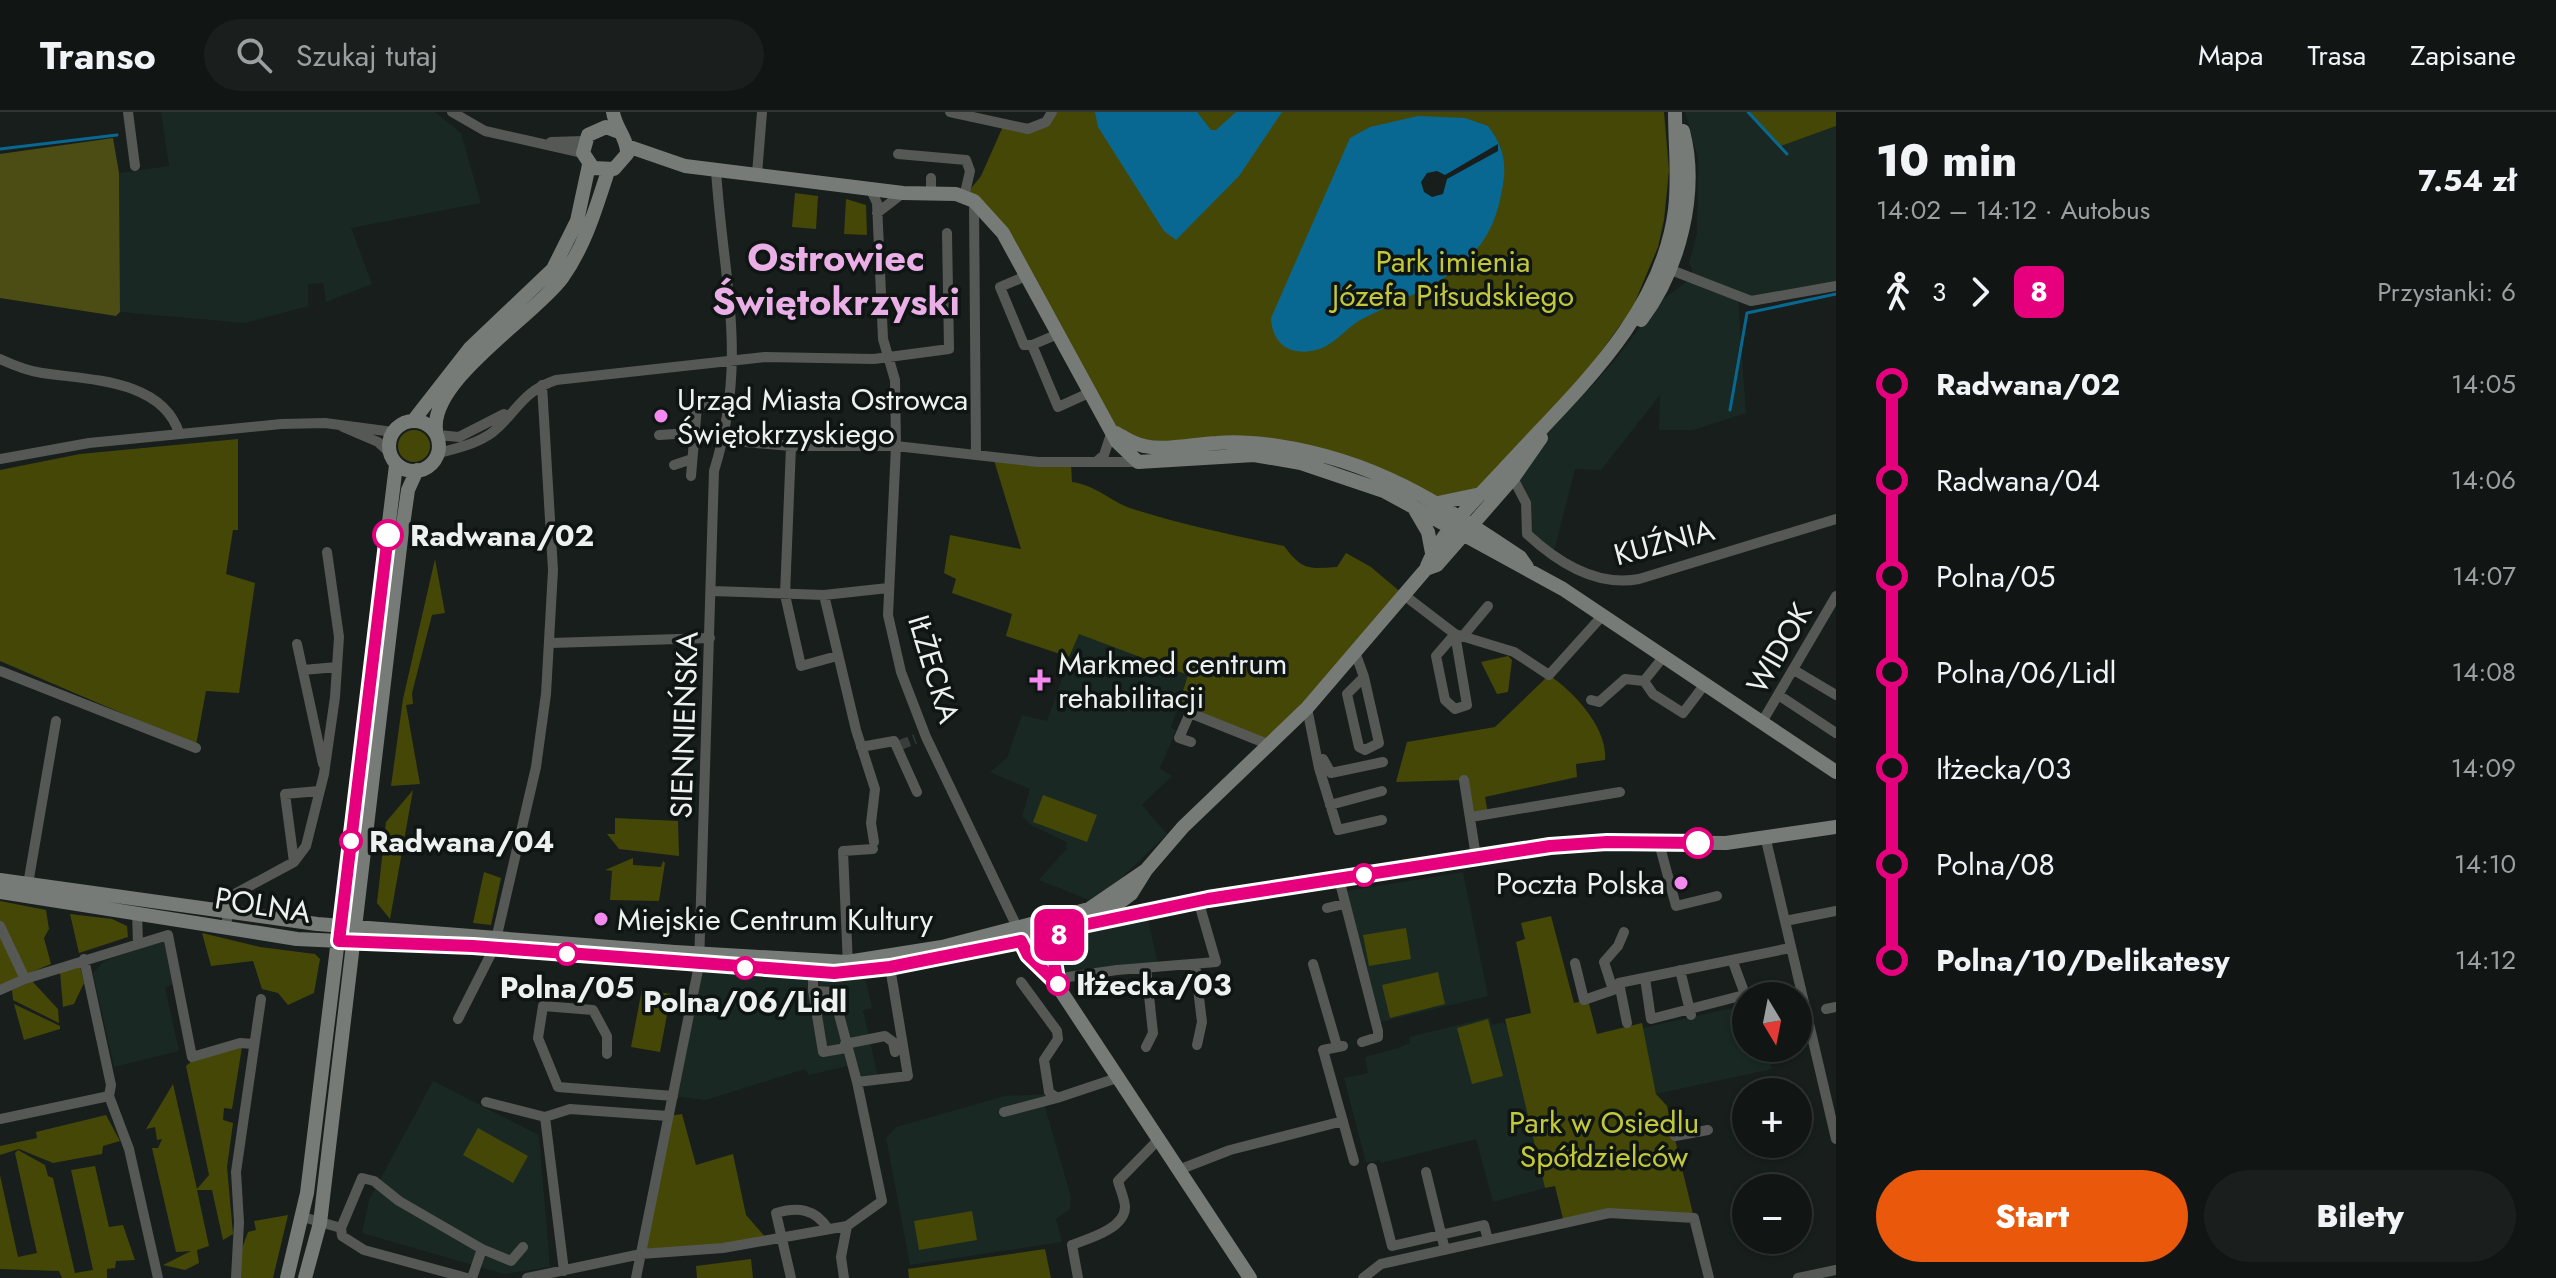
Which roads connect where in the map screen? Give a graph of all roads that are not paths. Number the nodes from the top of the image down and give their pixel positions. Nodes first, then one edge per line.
1 (128, 112) edge
2 (452, 112) edge
3 (610, 112) edge
4 (762, 112) edge
5 (950, 112) edge
6 (1052, 112) edge
7 (1675, 112) edge
8 (598, 128) junction
9 (619, 132) junction
10 (586, 153) junction
11 (626, 153) junction
12 (898, 154) dead end
13 (135, 166) dead end
14 (716, 170) junction
15 (608, 171) junction
16 (757, 174) junction
17 (877, 189) junction
18 (903, 193) junction
19 (969, 199) junction
20 (877, 213) junction
21 (947, 233) dead end
22 (1669, 273) junction
23 (1026, 276) junction
24 (1836, 286) edge
25 (1058, 334) junction
26 (1032, 345) junction
27 (888, 357) junction
28 (0, 359) edge
29 (734, 363) junction
30 (542, 385) junction
31 (1091, 392) junction
32 (727, 408) junction
33 (512, 409) junction
34 (413, 421) junction
35 (341, 426) junction
36 (1112, 431) junction
37 (393, 432) junction
38 (437, 432) junction
39 (179, 433) junction
40 (692, 433) junction
41 (659, 435) dead end
42 (723, 440) junction
43 (791, 446) junction
44 (896, 446) junction
45 (1157, 448) junction
46 (439, 453) junction
47 (976, 455) junction
48 (392, 458) junction
49 (1134, 458) junction
50 (0, 459) edge
51 (692, 459) junction
52 (1096, 462) junction
53 (674, 465) dead end
54 (417, 470) junction
55 (1508, 474) junction
56 (691, 476) dead end
57 (1485, 500) junction
58 (1438, 503) junction
59 (1414, 508) junction
60 (1836, 519) edge
61 (1462, 528) junction
62 (1495, 548) junction
63 (327, 552) dead end
64 (1438, 555) junction
65 (888, 588) junction
66 (712, 591) junction
67 (785, 595) junction
68 (824, 595) junction
69 (1404, 595) junction
70 (1836, 596) edge
71 (1488, 606) dead end
72 (1603, 615) junction
73 (1459, 635) junction
74 (710, 638) junction
75 (551, 643) junction
76 (297, 644) dead end
77 (1355, 652) junction
78 (837, 656) junction
79 (1664, 656) junction
80 (337, 667) junction
81 (303, 670) junction
82 (1794, 670) junction
83 (0, 671) edge
84 (1364, 677) junction
85 (1644, 681) junction
86 (1705, 684) junction
87 (1836, 695) edge
88 (1780, 696) junction
89 (1591, 700) dead end
90 (1307, 708) junction
91 (56, 721) dead end
92 (1762, 722) junction
93 (1312, 731) junction
94 (1836, 733) edge
95 (1191, 742) dead end
96 (1270, 745) junction
97 (861, 747) junction
98 (196, 748) dead end
99 (1383, 762) dead end
100 (324, 770) junction
101 (1836, 772) edge
102 (1464, 780) dead end
103 (319, 791) junction
104 (1382, 791) dead end
105 (917, 792) dead end
106 (1620, 792) dead end
107 (1330, 805) junction
108 (1471, 817) junction
109 (1382, 820) dead end
110 (1836, 827) edge
111 (1766, 840) junction
112 (1659, 843) junction
113 (1476, 857) junction
114 (294, 862) junction
115 (1339, 879) junction
116 (0, 880) edge
117 (28, 890) junction
118 (0, 892) edge
119 (1124, 895) junction
120 (1717, 896) dead end
121 (1198, 900) junction
122 (343, 903) junction
123 (1344, 904) junction
124 (1157, 908) junction
125 (1322, 910) dead end
126 (1836, 911) edge
127 (137, 912) junction
128 (1136, 913) junction
129 (228, 919) junction
130 (1785, 921) junction
131 (1090, 922) junction
132 (317, 924) junction
133 (340, 925) junction
134 (1064, 929) junction
135 (0, 932) edge
136 (1624, 932) dead end
137 (357, 934) junction
138 (1022, 936) junction
139 (339, 941) junction
140 (495, 942) junction
141 (138, 944) junction
142 (1790, 948) junction
143 (918, 957) junction
144 (699, 958) junction
145 (84, 959) junction
146 (1733, 962) junction
147 (1575, 963) dead end
148 (1195, 964) junction
149 (1313, 964) dead end
150 (813, 966) junction
151 (848, 967) junction
152 (890, 967) junction
153 (1146, 968) junction
154 (1680, 970) junction
155 (1645, 978) junction
156 (25, 979) junction
157 (1021, 982) dead end
158 (1740, 982) edge
159 (1058, 984) junction
160 (1616, 986) junction
161 (0, 990) edge
162 (813, 991) junction
163 (261, 999) dead end
164 (1732, 1000) edge
165 (1690, 1013) junction
166 (458, 1019) dead end
167 (1627, 1023) dead end
168 (1362, 1042) dead end
169 (253, 1044) junction
170 (1197, 1045) dead end
171 (846, 1046) junction
172 (1146, 1047) dead end
173 (895, 1052) dead end
174 (607, 1054) dead end
175 (1120, 1077) junction
176 (857, 1082) junction
177 (109, 1096) junction
178 (673, 1096) junction
179 (1057, 1098) junction
180 (486, 1102) dead end
181 (1004, 1112) dead end
182 (668, 1116) junction
183 (545, 1117) junction
184 (0, 1119) edge
185 (1343, 1121) junction
186 (1708, 1130) dead end
187 (1675, 1136) dead end
188 (1160, 1138) junction
189 (1836, 1139) edge
190 (1354, 1161) dead end
191 (1372, 1168) dead end
192 (1181, 1169) junction
193 (1426, 1172) dead end
194 (303, 1217) junction
195 (320, 1223) junction
196 (847, 1226) junction
197 (341, 1228) junction
198 (828, 1229) junction
199 (1441, 1235) junction
200 (782, 1237) junction
201 (1488, 1240) junction
202 (1392, 1246) junction
203 (523, 1247) dead end
204 (482, 1249) junction
205 (1445, 1250) junction
206 (641, 1254) junction
207 (1395, 1261) junction
208 (1836, 1270) edge
209 (564, 1271) junction
210 (544, 1277) edge
211 (158, 1278) edge
212 (236, 1278) edge
213 (287, 1278) edge
214 (305, 1278) edge
215 (469, 1278) edge
216 (527, 1278) edge
217 (636, 1278) edge
218 (791, 1278) edge
219 (844, 1278) edge
220 (1078, 1278) edge
221 (1250, 1278) edge
222 (1363, 1278) edge
223 (1709, 1278) edge
224 (1798, 1278) edge

1 - 13 street
2 - 10 street
3 - 8 street
3 - 9 street
4 - 16 street
5 - 6 street
7 - 22 street
7 - 22 street
8 - 9 street
8 - 10 street
9 - 11 street
10 - 15 street
10 - 34 street
11 - 14 street
11 - 15 street
12 - 19 street
14 - 16 street
14 - 29 street, SIENNIEŃSKA
15 - 38 street
16 - 17 street
17 - 18 street
17 - 20 street, IŁŻECKA
18 - 19 street
18 - 20 street
19 - 23 street
19 - 47 street
20 - 27 street, IŁŻECKA
21 - 27 street
22 - 24 street
22 - 55 street
23 - 25 street
23 - 26 street
25 - 26 street
25 - 31 street
26 - 31 street
27 - 29 street
27 - 44 street, IŁŻECKA
28 - 39 street
29 - 30 street
29 - 32 street, SIENNIEŃSKA
30 - 33 street
30 - 75 street
31 - 36 street
32 - 40 street
32 - 42 street, SIENNIEŃSKA
33 - 38 street
33 - 46 street
34 - 37 street
34 - 38 street
35 - 37 street
35 - 39 street
35 - 48 street
36 - 45 street
36 - 49 street
36 - 52 street
37 - 48 street
38 - 46 street
39 - 50 street
40 - 41 street
40 - 51 street
42 - 43 street
42 - 66 street, SIENNIEŃSKA
43 - 44 street
43 - 67 street
44 - 47 street
44 - 65 street, IŁŻECKA
45 - 49 street
45 - 58 street
46 - 54 street
47 - 52 street
48 - 54 street
48 - 122 street
49 - 52 street
49 - 59 street
51 - 53 street
51 - 56 street
54 - 137 street
55 - 57 street
55 - 60 street, KUŹNIA
57 - 58 street
57 - 61 street
57 - 62 street
58 - 61 street
59 - 61 street
59 - 64 street
61 - 62 street
61 - 64 street
62 - 64 street
62 - 72 street
63 - 80 street
64 - 69 street
65 - 68 street
65 - 138 street, IŁŻECKA
66 - 67 street
66 - 74 street, SIENNIEŃSKA
67 - 68 street
67 - 78 street
68 - 78 street
69 - 73 street
69 - 77 street
70 - 82 street, WIDOK
71 - 73 street
72 - 73 street
72 - 79 street
73 - 73 street
74 - 75 street
74 - 144 street, SIENNIEŃSKA
75 - 140 street
76 - 81 street
77 - 84 street
77 - 90 street
78 - 97 street
79 - 85 street
79 - 86 street
80 - 81 street
80 - 100 street
81 - 100 street
82 - 87 street
82 - 88 street, WIDOK
83 - 98 street
84 - 84 street
85 - 86 street
85 - 89 street
86 - 92 street
88 - 92 street, WIDOK
88 - 94 street
90 - 93 street
90 - 96 street
91 - 117 street
92 - 101 street
93 - 99 street
93 - 107 street
95 - 96 street
96 - 119 street
97 - 105 street
97 - 151 street
100 - 103 street
102 - 108 street
103 - 114 street
103 - 114 street
104 - 107 street
106 - 108 street
107 - 109 street
108 - 113 street
110 - 111 street, POLNA
111 - 112 street, POLNA
111 - 130 street
112 - 113 street, POLNA
112 - 120 street
113 - 115 street, POLNA
114 - 129 street
115 - 121 street, POLNA
115 - 123 street
116 - 117 street, POLNA
117 - 118 street, POLNA
117 - 127 street, POLNA
117 - 129 street, POLNA
119 - 124 street
119 - 128 street
119 - 131 street
119 - 138 street
121 - 124 street, POLNA
121 - 148 street
122 - 132 street
122 - 133 street
123 - 125 street
123 - 168 street
124 - 128 street, POLNA
126 - 130 street
127 - 129 street, POLNA
127 - 141 street
128 - 131 street, POLNA
129 - 132 street, POLNA
129 - 139 street, POLNA
130 - 142 street
131 - 134 street, POLNA
132 - 133 street, POLNA
133 - 137 street, POLNA
133 - 139 street
134 - 138 street, POLNA
134 - 159 street, IŁŻECKA
135 - 156 street
136 - 160 street
137 - 139 street, POLNA
137 - 140 street, POLNA
137 - 195 street
138 - 143 street, POLNA
138 - 159 street, IŁŻECKA
139 - 194 street
140 - 144 street, POLNA
140 - 166 street
141 - 145 street
141 - 169 street
142 - 146 street
142 - 189 street
143 - 151 street, POLNA
143 - 152 street, POLNA
144 - 150 street, POLNA
144 - 178 street, SIENNIEŃSKA
145 - 156 street
145 - 177 street
146 - 154 street
146 - 158 street
147 - 160 street
148 - 153 street
148 - 170 street
149 - 185 street
150 - 151 street, POLNA
150 - 162 street
151 - 152 street, POLNA
152 - 176 street
153 - 159 street
153 - 172 street
154 - 155 street
154 - 165 street
155 - 160 street
155 - 165 street
156 - 161 street
157 - 179 street
159 - 175 street, IŁŻECKA
160 - 167 street
162 - 171 street
162 - 171 street
163 - 169 street
164 - 165 street
169 - 212 street
171 - 173 street
171 - 176 street
174 - 178 street
175 - 179 street
175 - 188 street, IŁŻECKA
176 - 196 street
177 - 184 street
177 - 211 street
178 - 182 street, SIENNIEŃSKA
179 - 181 street
180 - 183 street
182 - 183 street
182 - 206 street, SIENNIEŃSKA
183 - 209 street
185 - 190 street
185 - 192 street
186 - 187 street
188 - 192 street, IŁŻECKA
188 - 220 street
191 - 202 street
192 - 221 street, IŁŻECKA
193 - 199 street
194 - 195 street
194 - 213 street
195 - 197 street
195 - 214 street
196 - 198 street
196 - 219 street
197 - 204 street
197 - 215 street
198 - 200 street
198 - 200 street
199 - 201 street
199 - 202 street
199 - 205 street
200 - 206 street
200 - 218 street
201 - 205 street
201 - 223 street
202 - 207 street
203 - 204 street
204 - 215 street
205 - 207 street
206 - 209 street
206 - 217 street, SIENNIEŃSKA
207 - 222 street
208 - 224 street
209 - 210 street
210 - 216 street

